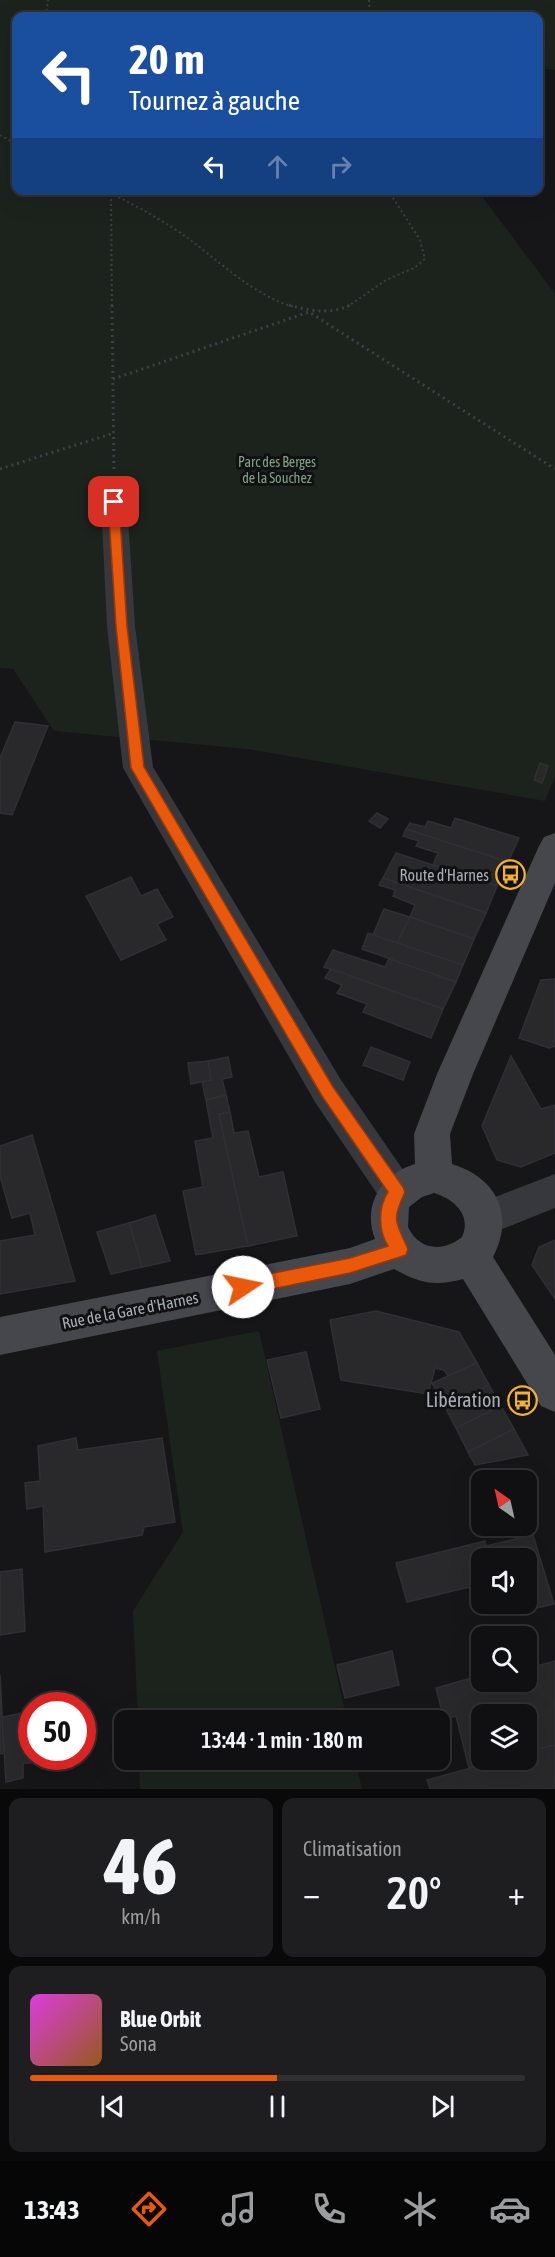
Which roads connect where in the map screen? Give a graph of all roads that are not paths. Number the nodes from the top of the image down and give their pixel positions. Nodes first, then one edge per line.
1 (114, 502) road end
2 (555, 846) edge
3 (434, 1176) junction
4 (555, 1191) edge
5 (397, 1192) junction
6 (485, 1218) junction
7 (400, 1249) junction
8 (470, 1255) junction
9 (0, 1336) edge
10 (555, 1392) edge

1 - 5 street
2 - 3 main road
3 - 5 main road
3 - 6 main road
4 - 6 street
5 - 7 main road
6 - 8 main road
7 - 8 main road
7 - 9 main road, Rue de la Gare d'Harnes
8 - 10 main road

